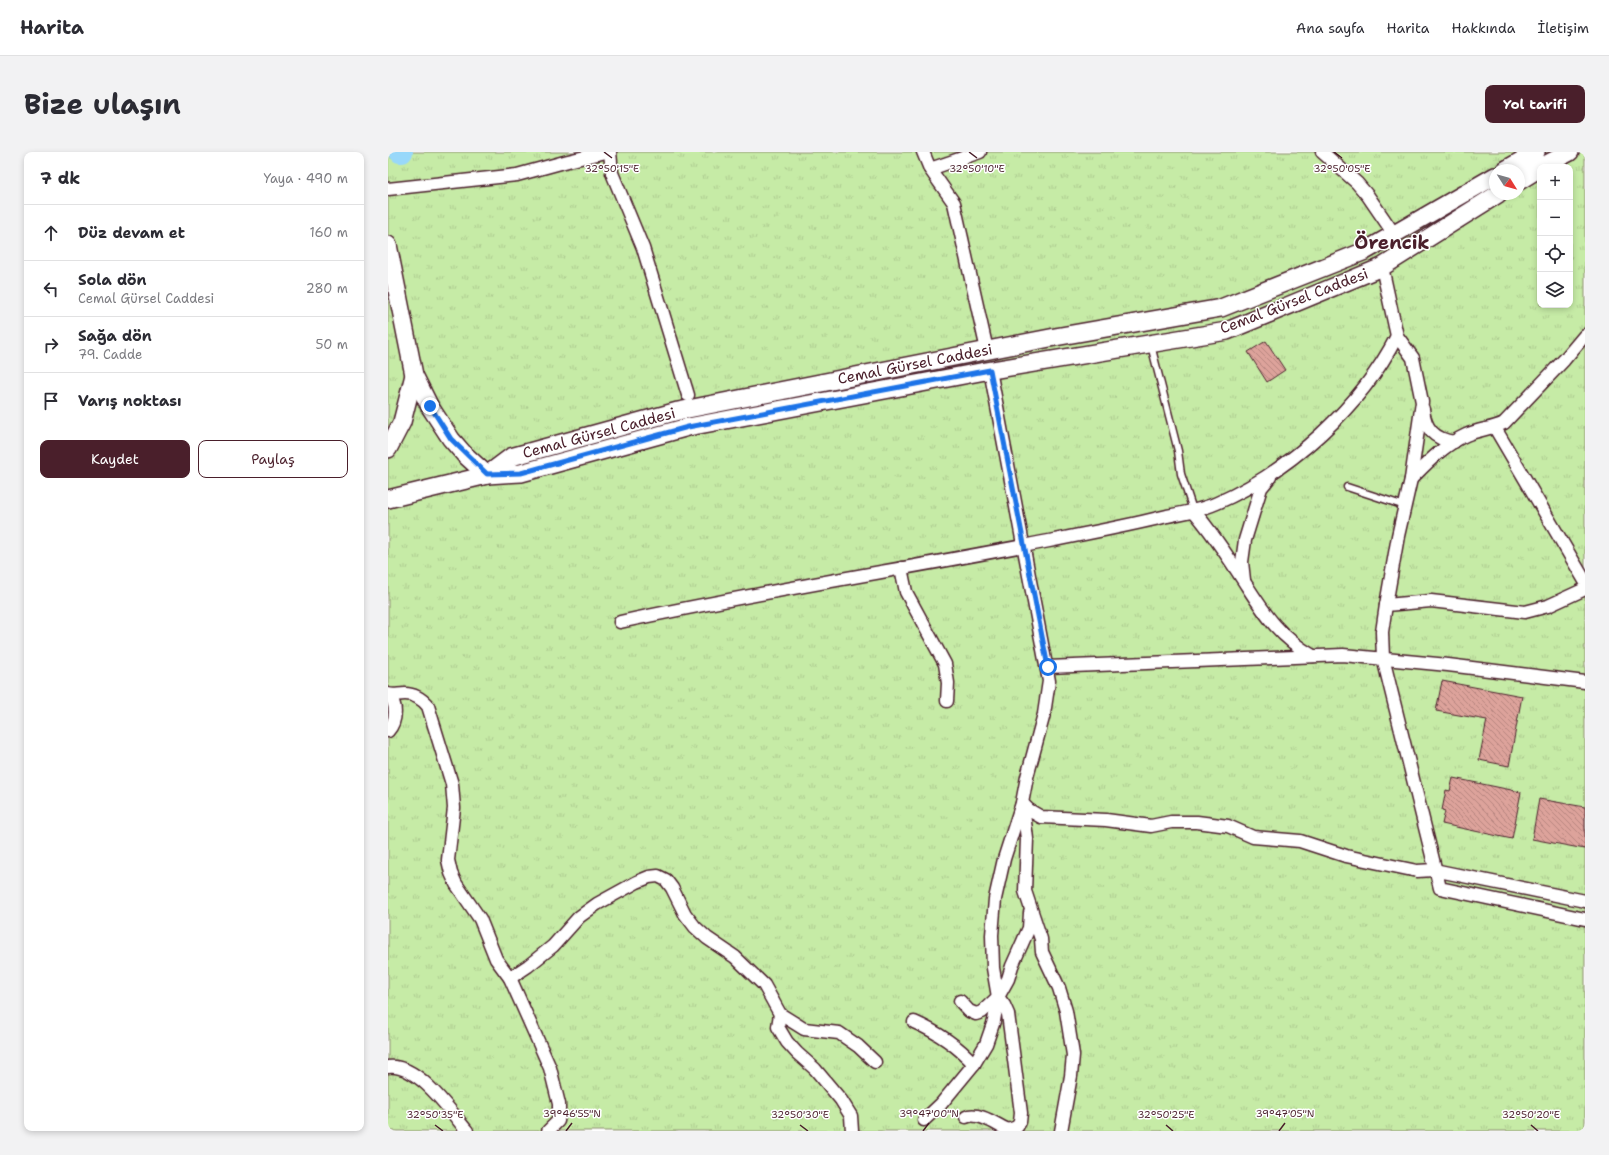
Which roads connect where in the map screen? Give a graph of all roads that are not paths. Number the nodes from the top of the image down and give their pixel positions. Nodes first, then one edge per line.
1 (606, 152) edge
2 (610, 152) edge
3 (923, 152) edge
4 (980, 152) edge
5 (1322, 152) edge
6 (1536, 152) edge
7 (1570, 152) edge
8 (1515, 164) edge
9 (1547, 164) edge
10 (930, 169) junction
11 (1537, 170) edge
12 (1525, 177) edge
13 (1489, 179) edge
14 (388, 189) edge
15 (1489, 200) edge
16 (1394, 234) junction
17 (388, 245) edge
18 (1382, 267) junction
19 (1585, 335) edge
20 (1398, 336) junction
21 (1151, 343) junction
22 (987, 350) junction
23 (990, 370) junction
24 (414, 375) junction
25 (688, 395) dead end
26 (1422, 402) junction
27 (1495, 428) junction
28 (1454, 442) junction
29 (388, 449) edge
30 (1274, 473) junction
31 (487, 474) junction
32 (1411, 479) junction
33 (1347, 487) dead end
34 (388, 499) edge
35 (1405, 506) junction
36 (1193, 510) junction
37 (1024, 546) junction
38 (901, 568) junction
39 (1585, 581) edge
40 (1245, 582) junction
41 (1585, 589) edge
42 (1386, 605) junction
43 (620, 622) dead end
44 (1313, 656) junction
45 (1382, 658) junction
46 (1048, 667) junction
47 (1585, 682) edge
48 (388, 694) edge
49 (947, 701) dead end
50 (388, 731) edge
51 (1022, 803) junction
52 (1434, 870) junction
53 (1585, 901) edge
54 (1030, 907) junction
55 (1585, 919) edge
56 (510, 978) junction
57 (998, 997) junction
58 (960, 1001) dead end
59 (780, 1014) junction
60 (914, 1022) dead end
61 (875, 1062) dead end
62 (974, 1064) junction
63 (388, 1067) edge
64 (966, 1117) dead end
65 (924, 1120) dead end
66 (467, 1131) edge
67 (548, 1131) edge
68 (852, 1131) edge
69 (1061, 1131) edge

1 - 14 street
2 - 25 street
3 - 10 street
4 - 10 street
5 - 16 street
6 - 8 street
7 - 9 street
10 - 22 street
11 - 12 street
13 - 16 street, Cemal Gürsel Caddesi
15 - 18 street, Cemal Gürsel Caddesi
16 - 22 street, Cemal Gürsel Caddesi
17 - 24 street
18 - 20 street
18 - 21 street, Cemal Gürsel Caddesi
19 - 27 street
20 - 26 street
20 - 30 street
21 - 23 street, Cemal Gürsel Caddesi
21 - 36 lane
22 - 31 street, Cemal Gürsel Caddesi
23 - 31 street, Cemal Gürsel Caddesi
23 - 37 street
24 - 29 street
24 - 31 street
26 - 28 street
26 - 32 street
27 - 28 street
27 - 39 street
28 - 32 street
30 - 36 street
30 - 40 street
31 - 34 street
32 - 35 street
33 - 35 lane
35 - 42 street
36 - 37 street
36 - 40 street
37 - 38 street
37 - 46 street
38 - 43 street
38 - 49 street
40 - 44 street
41 - 42 street
42 - 45 street
44 - 45 street
44 - 46 street
45 - 47 street
45 - 52 street
46 - 51 street
48 - 50 street
48 - 56 street
51 - 52 street
51 - 54 street
51 - 57 street
52 - 53 street
52 - 55 street
54 - 57 street
54 - 69 street
56 - 59 street
56 - 67 street
57 - 58 street
57 - 62 street
57 - 64 street
59 - 61 street
59 - 68 street
60 - 62 street
62 - 65 street
63 - 66 street

